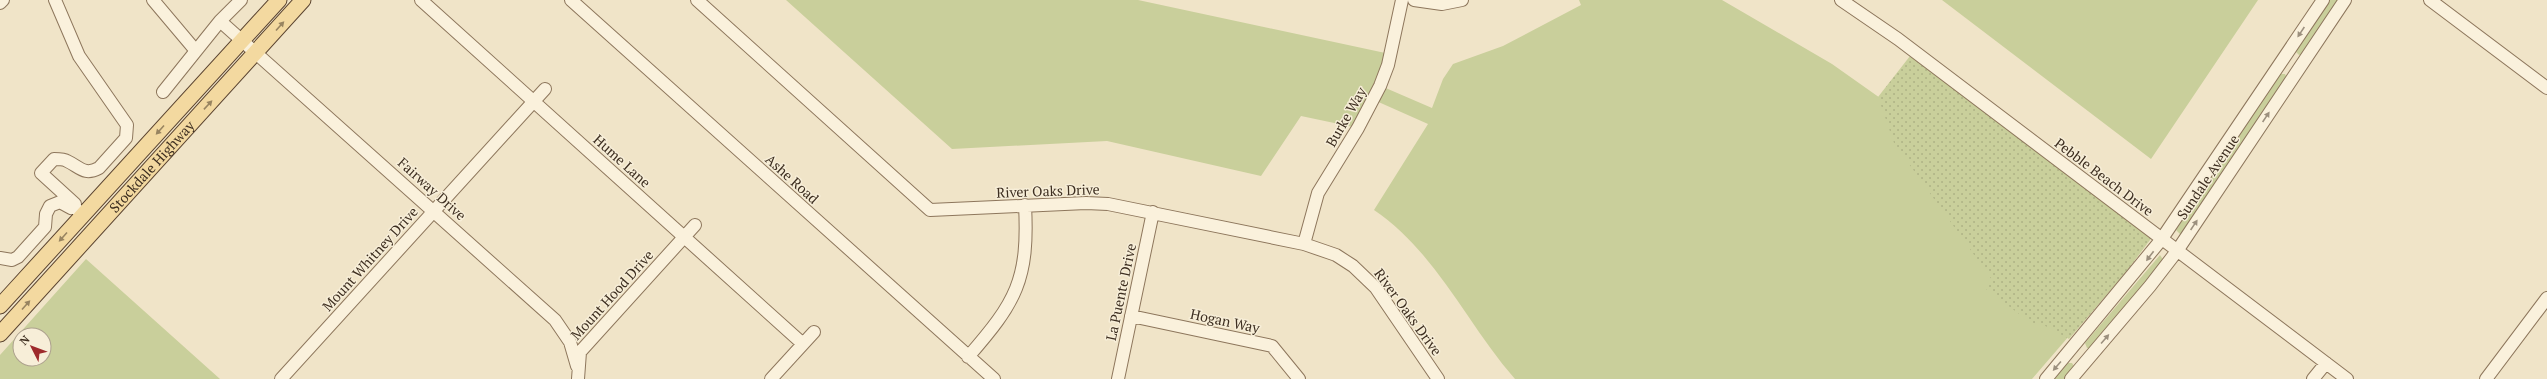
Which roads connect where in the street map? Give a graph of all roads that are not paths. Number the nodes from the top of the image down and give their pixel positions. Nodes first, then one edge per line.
1 (3, 0) edge
2 (55, 0) edge
3 (153, 0) edge
4 (241, 0) edge
5 (279, 0) edge
6 (303, 0) edge
7 (421, 0) edge
8 (571, 0) edge
9 (697, 0) edge
10 (1402, 0) edge
11 (1414, 0) edge
12 (1462, 0) edge
13 (1841, 0) edge
14 (2323, 0) edge
15 (2345, 0) edge
16 (2430, 0) edge
17 (0, 4) edge
18 (220, 21) junction
19 (250, 46) junction
20 (196, 51) junction
21 (2547, 88) edge
22 (545, 89) dead end
23 (163, 92) dead end
24 (534, 102) junction
25 (126, 138) junction
26 (140, 151) junction
27 (1025, 205) junction
28 (78, 211) junction
29 (434, 211) junction
30 (1153, 212) junction
31 (695, 224) dead end
32 (684, 237) junction
33 (2161, 240) junction
34 (1304, 244) junction
35 (2177, 251) junction
36 (0, 258) edge
37 (2547, 298) edge
38 (4, 302) edge
39 (1131, 316) junction
40 (0, 319) edge
41 (814, 332) dead end
42 (0, 334) edge
43 (803, 344) junction
44 (2070, 351) junction
45 (968, 357) junction
46 (2085, 363) junction
47 (2326, 363) junction
48 (577, 366) junction
49 (281, 379) edge
50 (578, 379) edge
51 (771, 379) edge
52 (994, 379) edge
53 (1118, 379) edge
54 (1299, 379) edge
55 (1438, 379) edge
56 (2046, 379) edge
57 (2071, 379) edge
58 (2313, 379) edge
59 (2347, 379) edge
60 (2486, 379) edge

1 - 17 street
2 - 25 street
3 - 20 street
4 - 18 street
5 - 19 main road, Stockdale Highway
19 -> 6 main road, Stockdale Highway
7 - 24 street, Hume Lane
8 - 45 street, Ashe Road
9 - 27 street, River Oaks Drive
10 - 34 street, Burke Way
11 - 12 street
13 - 33 street, Pebble Beach Drive
14 -> 33 street, Sundale Avenue
35 -> 15 street, Sundale Avenue
16 - 21 street
18 - 19 street, Fairway Drive
18 - 20 street
19 -> 26 main road, Stockdale Highway
19 - 29 street, Fairway Drive
42 -> 19 main road, Stockdale Highway
20 - 23 street
22 - 24 street, Mount Whitney Drive
24 - 29 street, Mount Whitney Drive
24 - 32 street, Hume Lane
25 - 26 street
25 - 28 street
26 - 28 main road, Stockdale Highway
27 - 30 street, River Oaks Drive
27 - 45 street
28 - 36 street
28 -> 38 main road, Stockdale Highway
29 - 48 street, Fairway Drive
29 - 49 street, Mount Whitney Drive
30 - 34 street, River Oaks Drive
30 - 39 street, La Puente Drive
31 - 32 street, Mount Hood Drive
32 - 43 street, Hume Lane
32 - 48 street, Mount Hood Drive
33 - 35 street, Pebble Beach Drive
33 -> 44 street, Sundale Avenue
34 - 55 street, River Oaks Drive
46 -> 35 street, Sundale Avenue
35 - 47 street, Pebble Beach Drive
37 - 60 street
38 - 40 main road, Stockdale Highway
39 - 53 street, La Puente Drive
39 - 54 street, Hogan Way
41 - 43 street
43 - 51 street
44 - 46 street
44 -> 56 street, Sundale Avenue
45 - 52 street, Ashe Road
46 - 57 street, Sundale Avenue
47 - 58 street
47 - 59 street, Pebble Beach Drive
48 - 50 street, Mount Hood Drive

